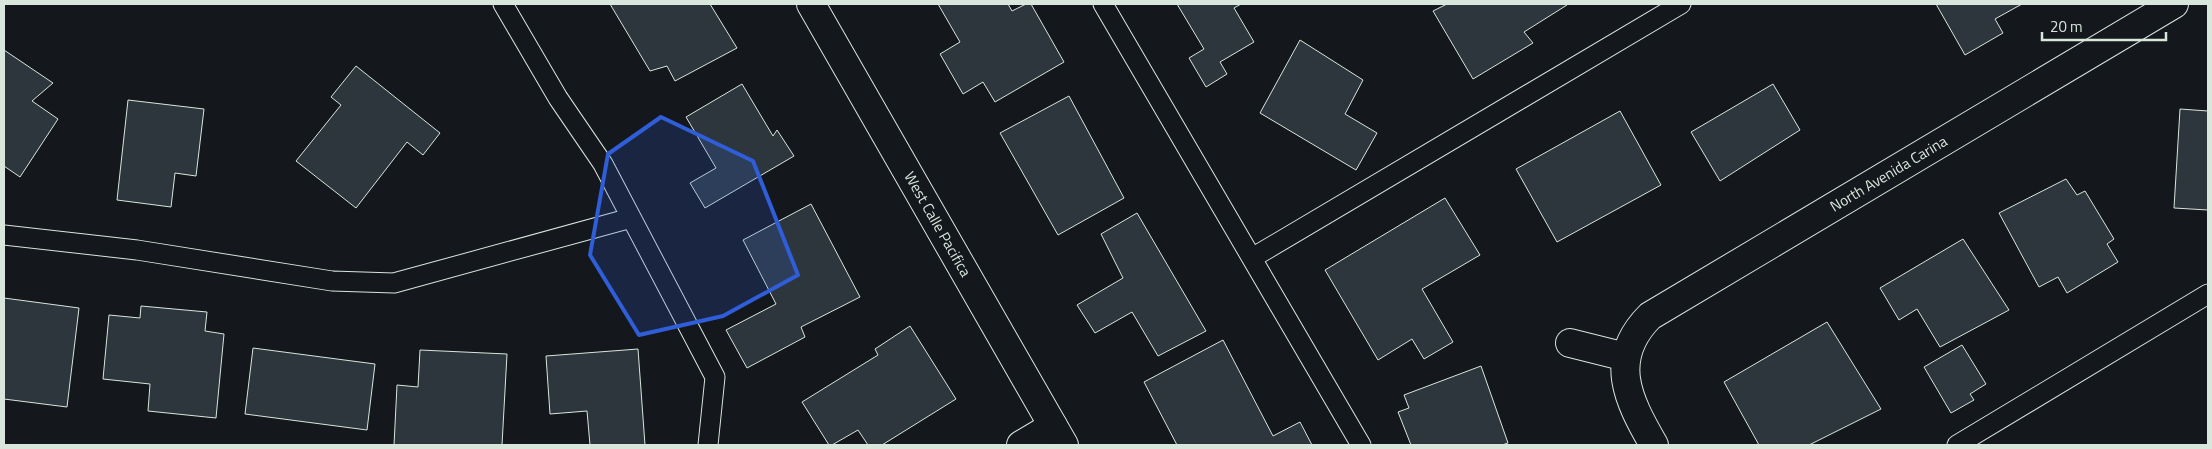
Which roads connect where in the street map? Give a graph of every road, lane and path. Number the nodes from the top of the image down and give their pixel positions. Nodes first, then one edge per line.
1 (504, 4) edge
2 (811, 4) edge
3 (1103, 4) edge
4 (1681, 4) edge
5 (2174, 4) edge
6 (631, 218) junction
7 (4, 235) edge
8 (1252, 258) junction
9 (2208, 294) edge
10 (1570, 343) dead end
11 (1625, 360) junction
12 (1058, 436) edge
13 (708, 445) edge
14 (1021, 445) edge
15 (1360, 445) edge
16 (1654, 445) edge
17 (1957, 445) edge

1 - 6 lane
2 - 12 street, West Calle Pacifica
3 - 8 lane
4 - 8 lane
5 - 11 street, North Avenida Carina
6 - 7 lane
6 - 13 lane
8 - 15 lane
9 - 17 lane
10 - 11 street
11 - 16 street
12 - 14 street

